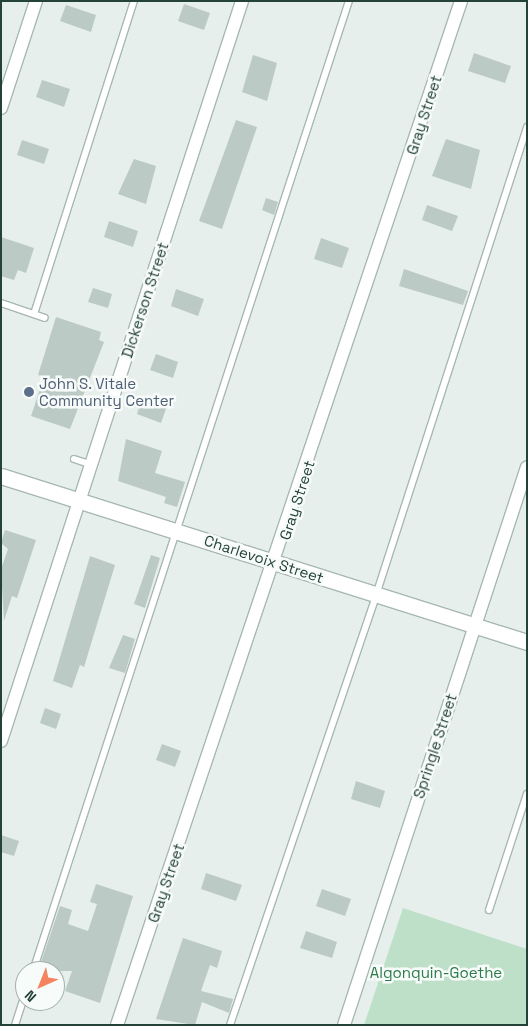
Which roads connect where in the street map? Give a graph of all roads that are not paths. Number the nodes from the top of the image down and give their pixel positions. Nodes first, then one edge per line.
1 (36, 1) edge
2 (134, 1) edge
3 (242, 1) edge
4 (350, 1) edge
5 (461, 1) edge
6 (1, 108) edge
7 (527, 127) edge
8 (1, 303) edge
9 (34, 314) junction
10 (46, 318) dead end
11 (74, 459) dead end
12 (92, 465) junction
13 (527, 467) edge
14 (1, 476) edge
15 (80, 501) junction
16 (176, 531) junction
17 (276, 562) junction
18 (376, 595) junction
19 (475, 626) junction
20 (527, 642) edge
21 (1, 741) edge
22 (527, 794) edge
23 (489, 910) dead end
24 (36, 961) edge
25 (20, 1011) edge
26 (15, 1025) edge
27 (117, 1025) edge
28 (230, 1025) edge
29 (344, 1025) edge

1 - 6 street
2 - 9 lane
3 - 12 street, Dickerson Street
4 - 16 lane
5 - 17 street, Gray Street
7 - 18 lane
8 - 9 lane
9 - 10 lane
11 - 12 lane
12 - 15 street, Dickerson Street
13 - 19 street, Springle Street
14 - 15 street, Charlevoix Street
15 - 16 street, Charlevoix Street
15 - 21 street, Dickerson Street
16 - 17 street, Charlevoix Street
16 - 24 lane
17 - 18 street, Charlevoix Street
17 - 27 street, Gray Street
18 - 19 street, Charlevoix Street
18 - 28 lane
19 - 20 street, Charlevoix Street
19 - 29 street, Springle Street
22 - 23 lane
25 - 26 lane

